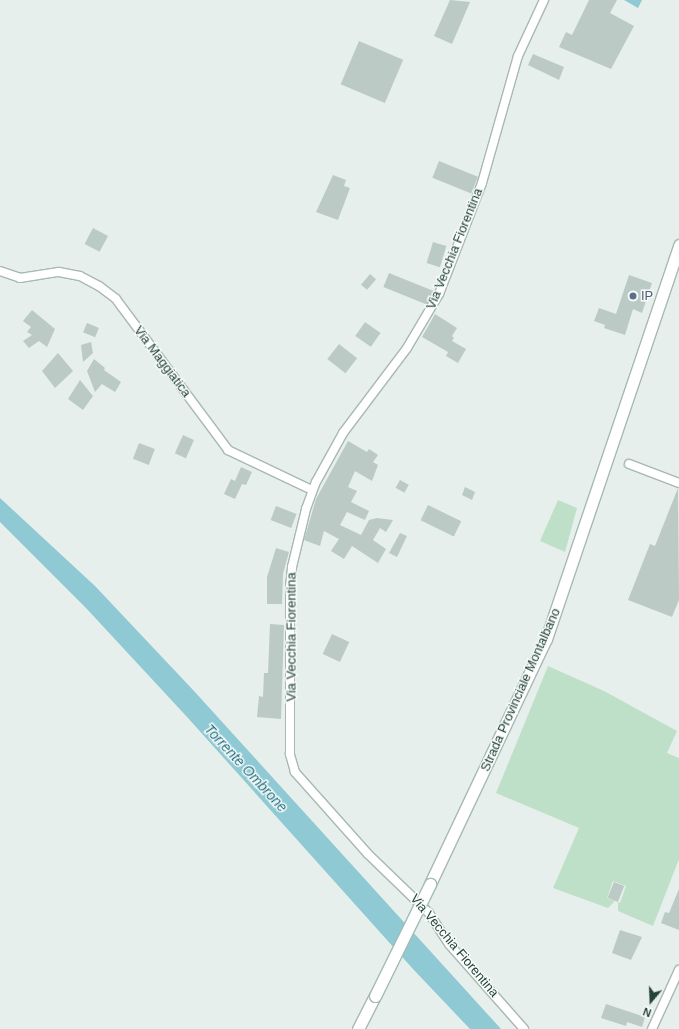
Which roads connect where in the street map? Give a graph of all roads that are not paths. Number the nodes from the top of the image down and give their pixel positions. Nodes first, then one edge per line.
1 (544, 0) edge
2 (679, 245) edge
3 (0, 271) edge
4 (629, 464) dead end
5 (679, 483) edge
6 (312, 490) junction
7 (678, 973) edge
8 (358, 1029) edge
9 (524, 1029) edge
10 (652, 1029) edge

1 - 6 street, Via Vecchia Fiorentina
2 - 8 main road, Strada Provinciale Montalbano, bridge
3 - 6 street, Via Maggiatica
4 - 5 street
6 - 9 street, Via Vecchia Fiorentina
7 - 10 street

